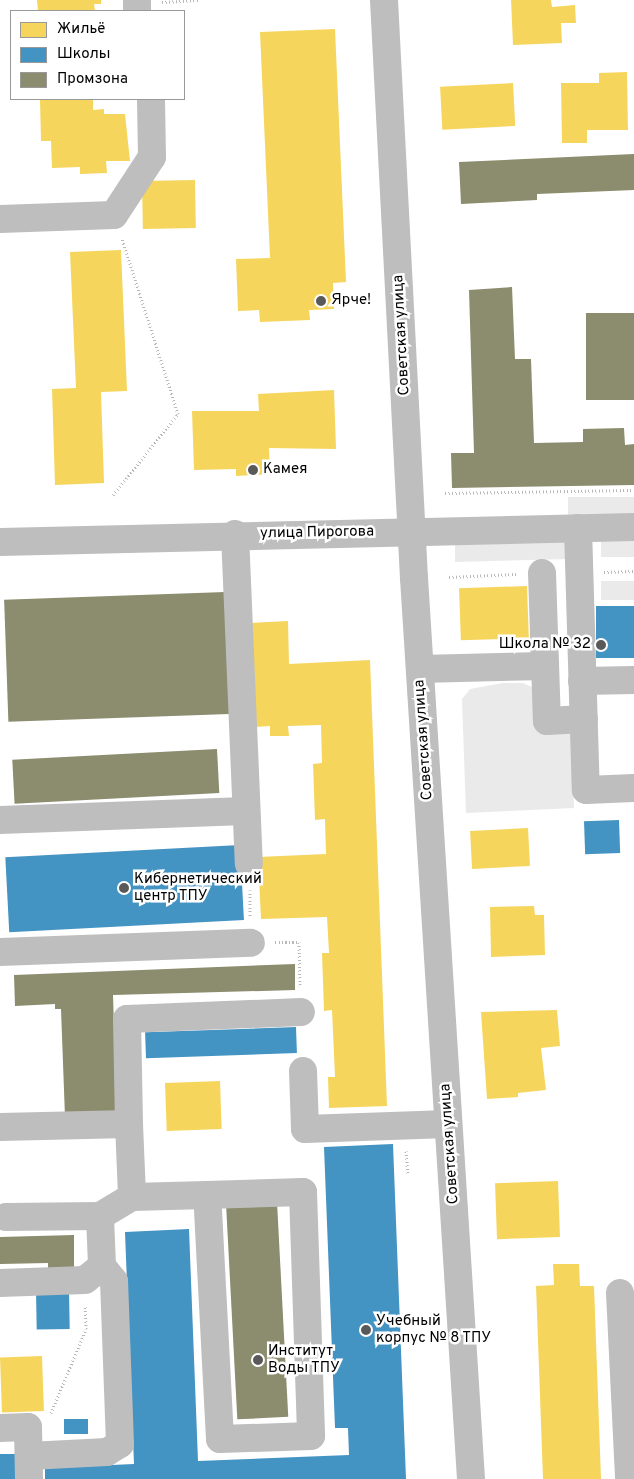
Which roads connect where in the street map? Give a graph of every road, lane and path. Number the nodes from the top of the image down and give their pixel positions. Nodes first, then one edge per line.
1 (199, 0) edge
2 (384, 0) edge
3 (137, 5) edge
4 (151, 100) edge
5 (114, 214) junction
6 (0, 219) edge
7 (634, 490) edge
8 (445, 493) dead end
9 (113, 495) dead end
10 (634, 527) edge
11 (578, 528) junction
12 (412, 530) junction
13 (235, 534) junction
14 (0, 542) edge
15 (542, 573) dead end
16 (546, 666) junction
17 (420, 670) junction
18 (634, 680) edge
19 (582, 681) junction
20 (584, 719) junction
21 (634, 788) edge
22 (244, 810) junction
23 (0, 820) edge
24 (249, 864) joint
25 (251, 943) junction
26 (0, 952) edge
27 (301, 1012) joint
28 (303, 1071) dead end
29 (129, 1124) junction
30 (448, 1124) junction
31 (0, 1127) edge
32 (405, 1145) dead end
33 (408, 1175) dead end
34 (207, 1195) junction
35 (132, 1197) junction
36 (100, 1216) junction
37 (6, 1217) dead end
38 (93, 1273) junction
39 (0, 1283) edge
40 (620, 1293) dead end
41 (630, 1408) edge
42 (28, 1427) junction
43 (0, 1428) edge
44 (29, 1468) edge
45 (471, 1479) edge
46 (629, 1479) edge

1 - 3 path
2 - 12 street, Советская улица
4 - 5 street
5 - 6 street
5 - 9 path
7 - 8 path
10 - 11 street, улица Пирогова
11 - 12 street, улица Пирогова
11 - 19 street
12 - 13 street, улица Пирогова
12 - 17 street, Советская улица
13 - 14 street, улица Пирогова
13 - 22 street
15 - 16 street
16 - 17 street
16 - 20 street
17 - 30 street, Советская улица
18 - 19 street
19 - 20 street
20 - 21 street
22 - 23 street
22 - 24 street
24 - 25 path
25 - 26 street
25 - 27 path
27 - 29 street
28 - 30 street
29 - 31 street
29 - 35 street
30 - 45 street, Советская улица
32 - 33 path
34 - 34 street
34 - 35 street
35 - 36 street
36 - 37 street
36 - 38 street
38 - 39 street
38 - 42 path
38 - 44 street
40 - 41 street
41 - 46 street
42 - 43 street
42 - 44 street

